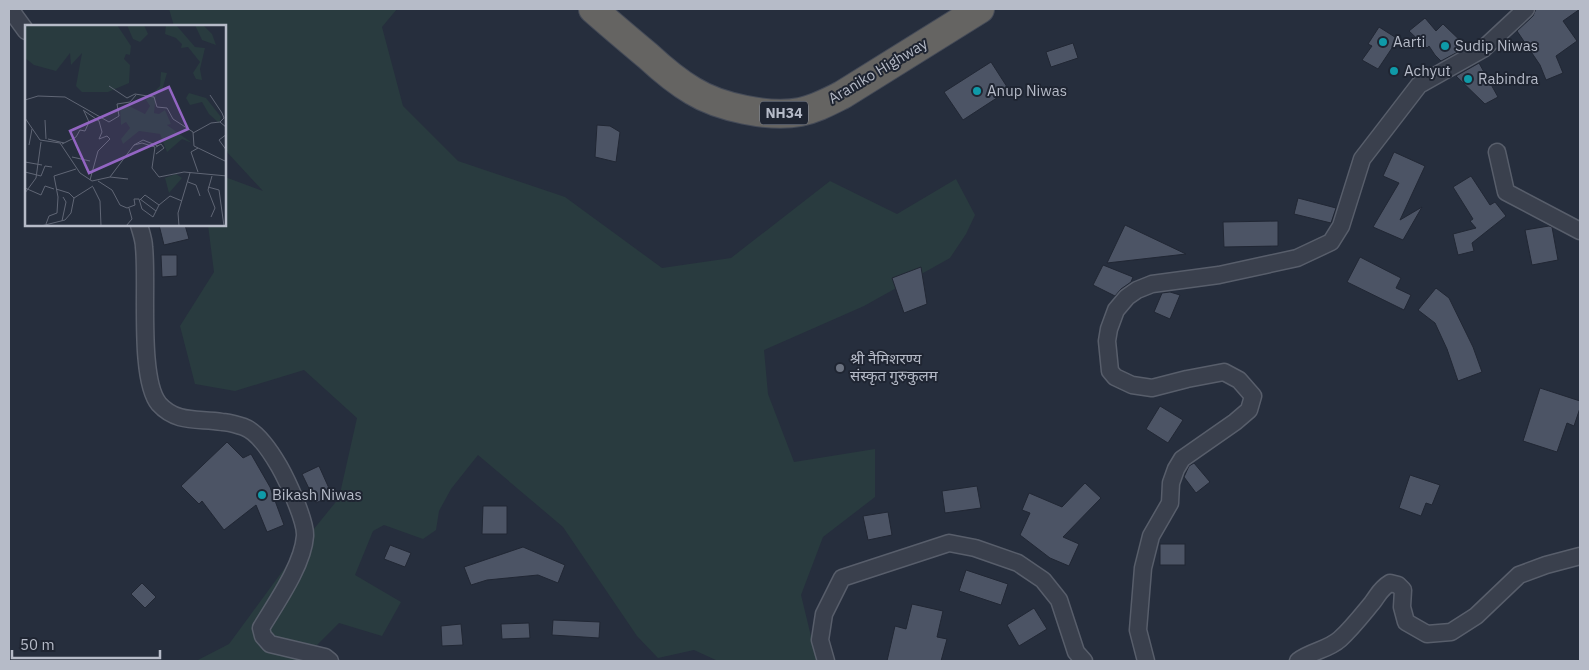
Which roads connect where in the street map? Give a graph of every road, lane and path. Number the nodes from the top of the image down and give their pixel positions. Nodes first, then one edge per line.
1 (10, 9) edge
2 (593, 9) edge
3 (980, 9) edge
4 (1526, 9) edge
5 (25, 30) edge
6 (1497, 152) dead end
7 (139, 226) edge
8 (1580, 230) edge
9 (1580, 556) edge
10 (330, 661) edge
11 (826, 661) edge
12 (1084, 661) edge
13 (1146, 661) edge
14 (1298, 661) edge

1 - 5 street
2 - 3 highway, Araniko Highway / NH34
4 - 13 street
6 - 8 street
7 - 10 street
9 - 14 street
11 - 12 street

